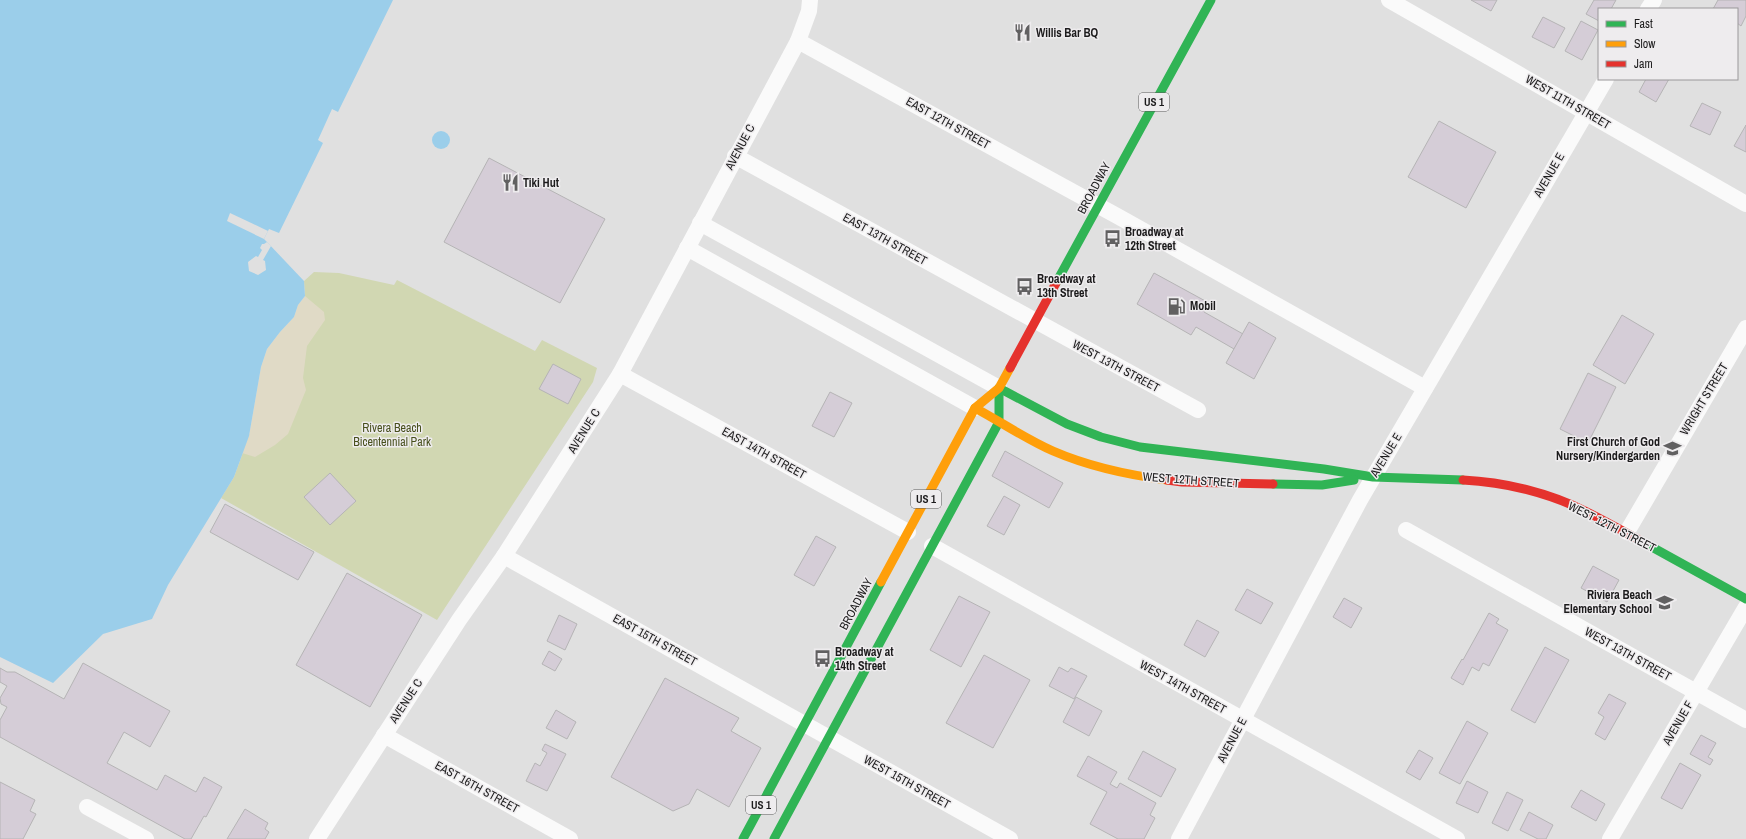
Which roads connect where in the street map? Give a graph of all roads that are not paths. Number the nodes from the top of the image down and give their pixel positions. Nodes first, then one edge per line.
1 (810, 0) edge
2 (1211, 0) edge
3 (1389, 0) edge
4 (798, 41) junction
5 (1605, 80) edge
6 (1586, 112) junction
7 (735, 156) junction
8 (1746, 204) edge
9 (1098, 205) junction
10 (700, 223) junction
11 (687, 248) junction
12 (1035, 322) junction
13 (1746, 328) edge
14 (620, 374) junction
15 (999, 388) junction
16 (1425, 388) junction
17 (975, 408) junction
18 (1198, 410) dead end
19 (999, 422) junction
20 (1373, 477) junction
21 (1406, 530) dead end
22 (908, 532) junction
23 (1627, 532) junction
24 (932, 546) junction
25 (504, 556) junction
26 (1746, 599) edge
27 (1746, 607) edge
28 (1696, 692) junction
29 (1242, 720) junction
30 (1746, 720) edge
31 (805, 724) junction
32 (384, 735) junction
33 (828, 737) junction
34 (87, 807) dead end
35 (146, 839) edge
36 (317, 839) edge
37 (570, 839) edge
38 (744, 839) edge
39 (774, 839) edge
40 (1010, 839) edge
41 (1179, 839) edge
42 (1457, 839) edge
43 (1610, 839) edge

1 - 4 street, AVENUE C
2 - 9 main road, BROADWAY / US 1
3 - 6 street, WEST 11TH STREET
4 - 7 street, AVENUE C
4 - 9 street, EAST 12TH STREET
5 - 6 street, AVENUE E
6 - 8 street, WEST 11TH STREET
6 - 16 street, AVENUE E
7 - 10 street, AVENUE C
7 - 12 street, EAST 13TH STREET
9 - 12 main road, BROADWAY / US 1
9 - 16 street
10 - 11 street, AVENUE C
10 - 15 street
11 - 14 street, AVENUE C
11 - 17 street
12 - 15 main road, BROADWAY / US 1
12 - 18 street, WEST 13TH STREET
13 - 23 street, WRIGHT STREET
14 - 22 street, EAST 14TH STREET
14 - 25 street, AVENUE C
15 - 17 main road, BROADWAY / US 1
15 - 19 main road, BROADWAY / US 1
15 - 20 main road, WEST 12TH STREET
16 - 20 street, AVENUE E
17 - 19 main road, WEST 12TH STREET
17 - 22 main road, BROADWAY / US 1
19 - 20 main road, WEST 12TH STREET
19 - 24 main road, BROADWAY / US 1
20 - 23 main road, WEST 12TH STREET
20 - 29 street, AVENUE E
21 - 28 street, WEST 13TH STREET
22 - 31 main road, BROADWAY / US 1
23 - 26 main road, WEST 12TH STREET
24 - 29 street, WEST 14TH STREET
24 - 33 main road, BROADWAY / US 1
25 - 31 street, EAST 15TH STREET
25 - 32 street, AVENUE C
27 - 28 street, AVENUE F
28 - 30 street, WEST 13TH STREET
28 - 43 street, AVENUE F
29 - 41 street, AVENUE E
29 - 42 street, WEST 14TH STREET
31 - 33 street, WEST 15TH STREET
31 - 38 main road, BROADWAY / US 1
32 - 36 street, AVENUE C
32 - 37 street, EAST 16TH STREET
33 - 39 main road, BROADWAY / US 1
33 - 40 street, WEST 15TH STREET
34 - 35 street

